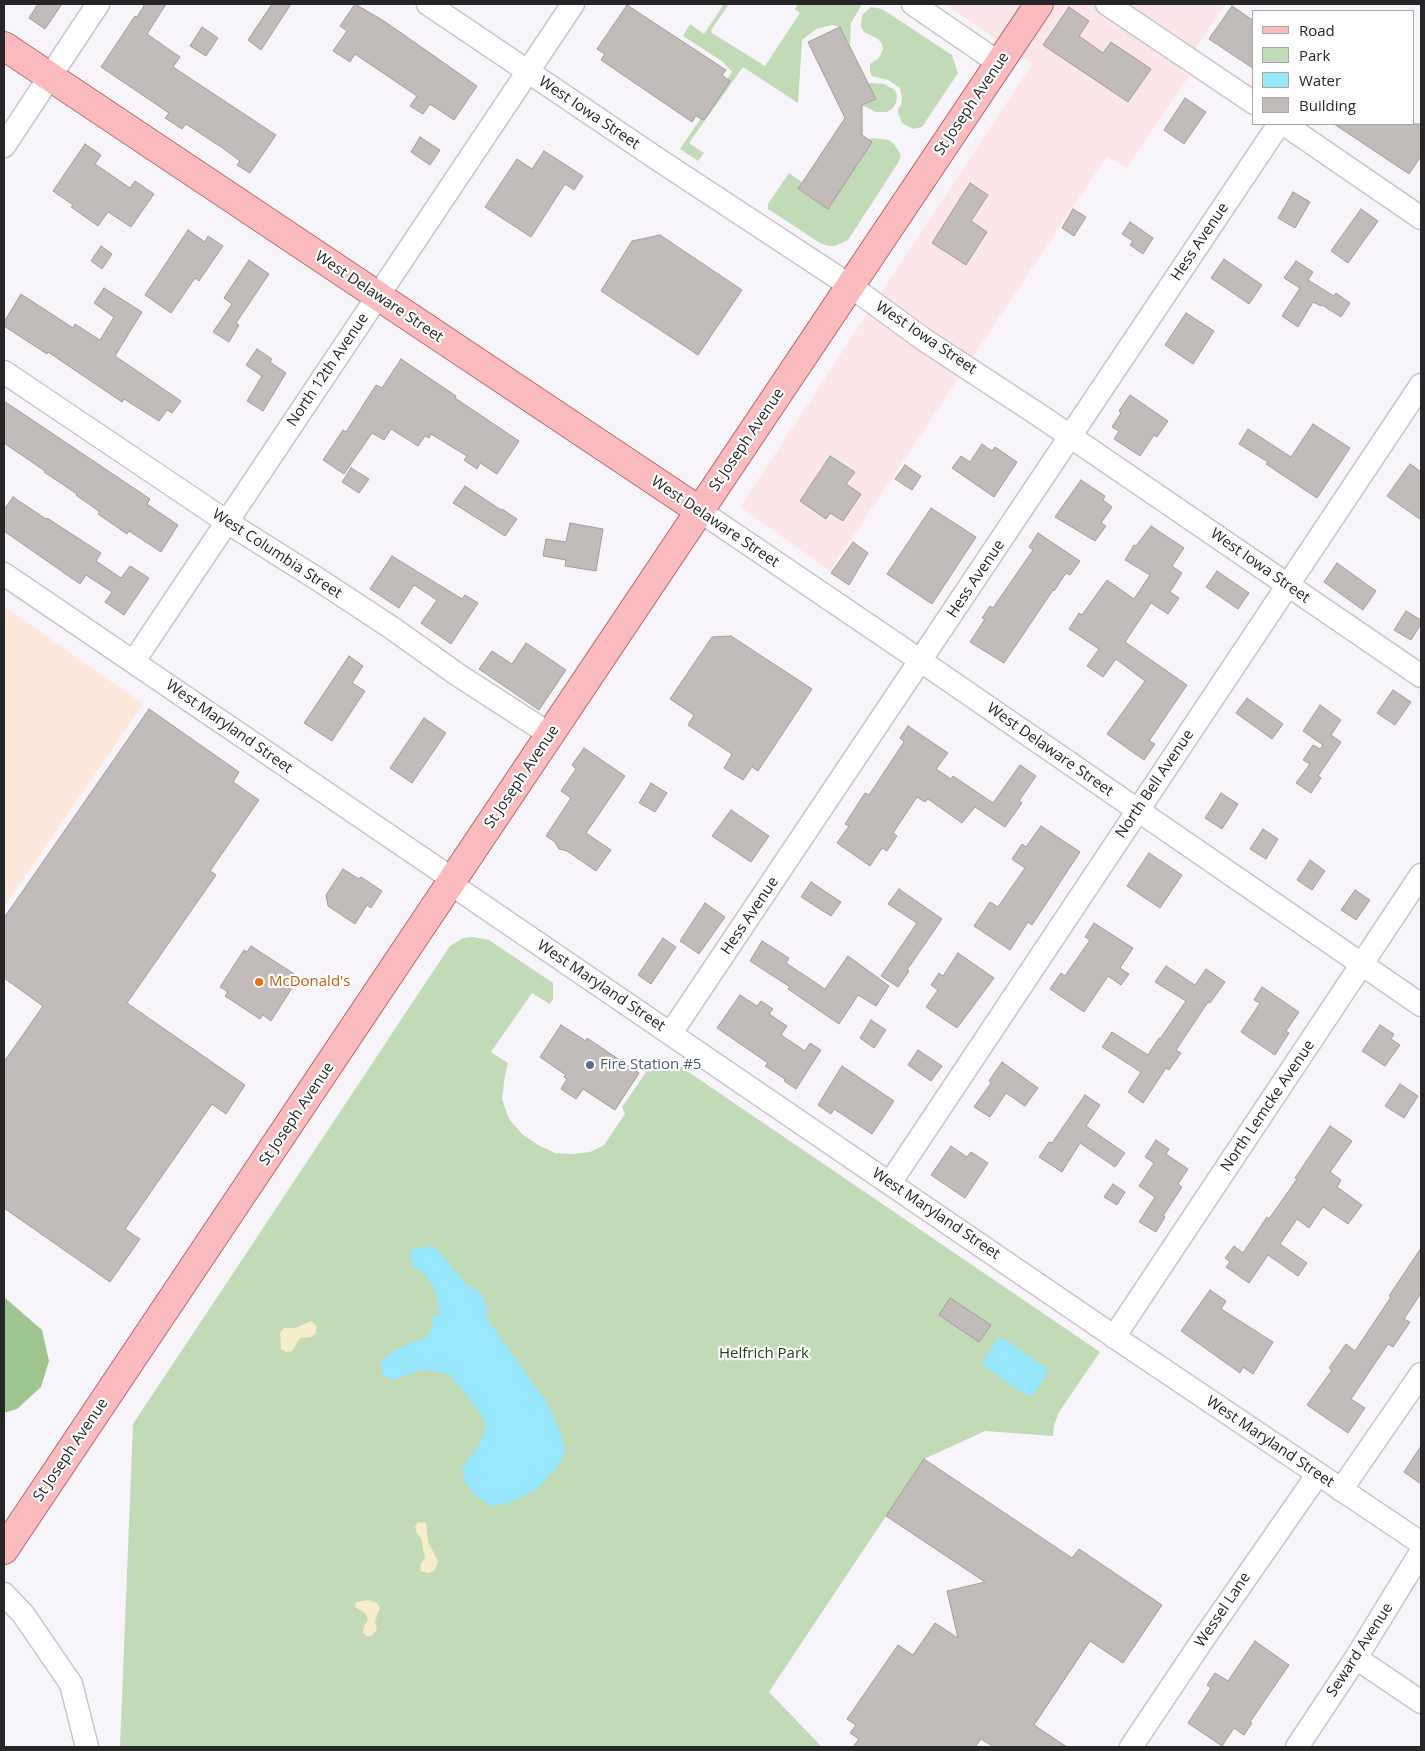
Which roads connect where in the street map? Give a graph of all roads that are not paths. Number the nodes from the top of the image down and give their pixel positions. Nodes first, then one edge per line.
1 (98, 4) edge
2 (428, 4) edge
3 (573, 4) edge
4 (913, 4) edge
5 (1039, 4) edge
6 (1106, 4) edge
7 (4, 46) edge
8 (999, 63) junction
9 (528, 72) junction
10 (49, 77) junction
11 (1252, 102) edge
12 (1278, 125) edge
13 (1285, 125) edge
14 (4, 146) edge
15 (1421, 218) edge
16 (849, 285) junction
17 (377, 296) junction
18 (4, 372) edge
19 (1421, 385) edge
20 (1070, 437) junction
21 (700, 511) junction
22 (227, 522) junction
23 (4, 574) edge
24 (1288, 586) junction
25 (134, 661) junction
26 (921, 661) junction
27 (1421, 676) edge
28 (551, 734) junction
29 (1137, 810) junction
30 (1421, 875) edge
31 (452, 882) junction
32 (1362, 964) junction
33 (1421, 1005) edge
34 (671, 1033) junction
35 (890, 1183) junction
36 (1114, 1337) junction
37 (1421, 1374) edge
38 (1318, 1474) junction
39 (1340, 1490) junction
40 (1421, 1543) edge
41 (4, 1550) edge
42 (1421, 1552) edge
43 (4, 1594) edge
44 (1356, 1658) junction
45 (1421, 1702) edge
46 (87, 1747) edge
47 (1131, 1747) edge
48 (1298, 1747) edge

1 - 10 street
2 - 9 street, West Iowa Street
3 - 9 street, North 12th Avenue
4 - 8 street
5 - 8 main road, St Joseph Avenue
6 - 11 street
7 - 10 main road, West Delaware Street
8 - 16 main road, St Joseph Avenue
9 - 16 street, West Iowa Street
9 - 17 street, North 12th Avenue
10 - 14 street
10 - 17 main road, West Delaware Street
12 - 20 street, Hess Avenue
13 - 15 street
16 - 20 street, West Iowa Street
16 - 21 main road, St Joseph Avenue
17 - 21 main road, West Delaware Street
17 - 22 street, North 12th Avenue
18 - 22 street, West Columbia Street
19 - 24 street, North Bell Avenue
20 - 24 street, West Iowa Street
20 - 26 street, Hess Avenue
21 - 26 street, West Delaware Street
21 - 28 main road, St Joseph Avenue
22 - 25 street, North 12th Avenue
22 - 28 street, West Columbia Street
23 - 25 street, West Maryland Street
24 - 27 street, West Iowa Street
24 - 29 street, North Bell Avenue
25 - 31 street, West Maryland Street
26 - 29 street, West Delaware Street
26 - 34 street, Hess Avenue
28 - 31 main road, St Joseph Avenue
29 - 32 street, West Delaware Street
29 - 35 street, North Bell Avenue
30 - 32 street, North Lemcke Avenue
31 - 34 street, West Maryland Street
31 - 41 main road, St Joseph Avenue
32 - 33 street, West Delaware Street
32 - 36 street, North Lemcke Avenue
34 - 35 street, West Maryland Street
35 - 36 street, West Maryland Street
36 - 38 street, West Maryland Street
37 - 39 street
38 - 39 street, West Maryland Street
38 - 47 street, Wessel Lane
39 - 40 street, West Maryland Street
42 - 44 street, Seward Avenue
43 - 46 street
44 - 45 street
44 - 48 street, Seward Avenue

